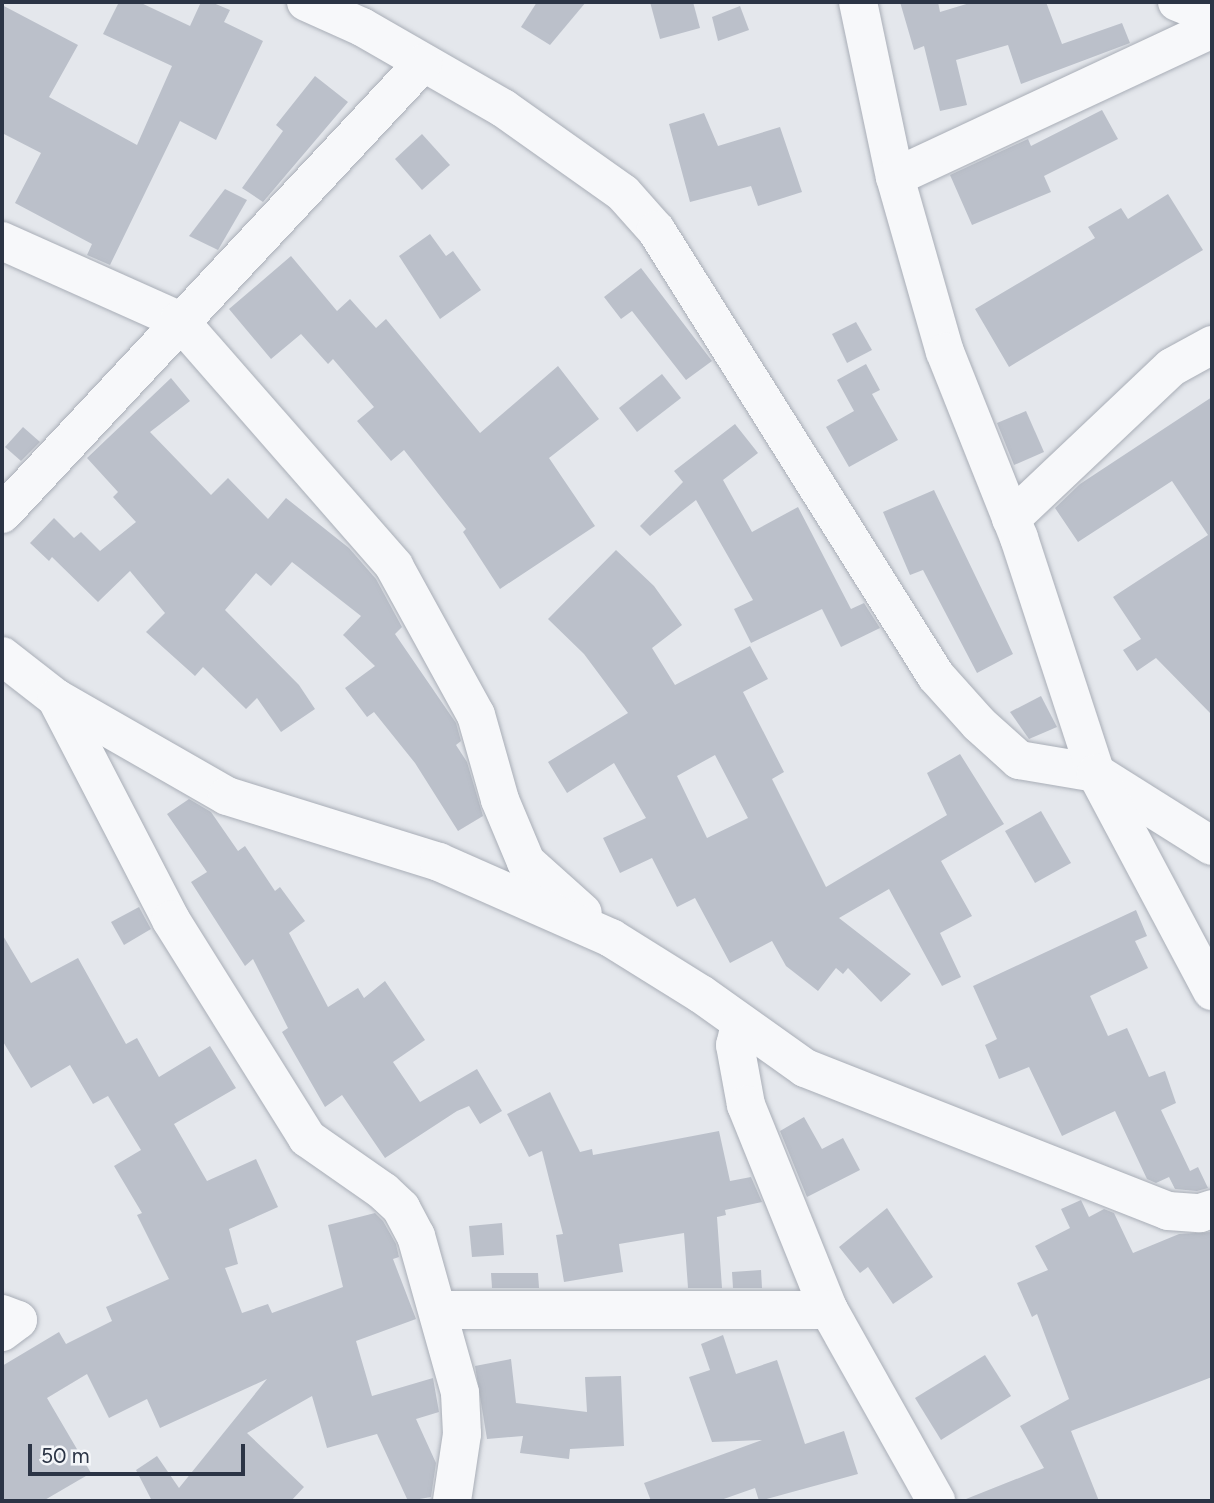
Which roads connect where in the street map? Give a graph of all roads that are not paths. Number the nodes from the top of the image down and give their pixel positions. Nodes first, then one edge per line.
1 (306, 2) edge
2 (858, 2) edge
3 (1177, 2) edge
4 (363, 14) edge
5 (1212, 16) edge
6 (1212, 29) edge
7 (423, 63) junction
8 (895, 177) junction
9 (2, 241) edge
10 (179, 320) junction
11 (1212, 345) edge
12 (2, 514) edge
13 (1011, 519) junction
14 (2, 656) edge
15 (56, 698) junction
16 (1096, 773) junction
17 (1212, 846) edge
18 (611, 938) junction
19 (1212, 991) edge
20 (740, 1024) junction
21 (1212, 1209) edge
22 (440, 1310) junction
23 (829, 1310) junction
24 (2, 1314) edge
25 (2, 1332) edge
26 (452, 1501) edge
27 (936, 1501) edge

1 - 4 street
2 - 8 street
3 - 5 street
4 - 7 street
6 - 8 street
7 - 10 street
7 - 16 street
8 - 13 street
9 - 10 street
10 - 12 street
10 - 18 street
11 - 13 street
13 - 16 street
14 - 15 street
15 - 18 street
15 - 22 street
16 - 17 street
16 - 19 street
18 - 20 street
20 - 21 street
20 - 23 street
22 - 23 street
22 - 26 street
23 - 27 street
24 - 25 street

